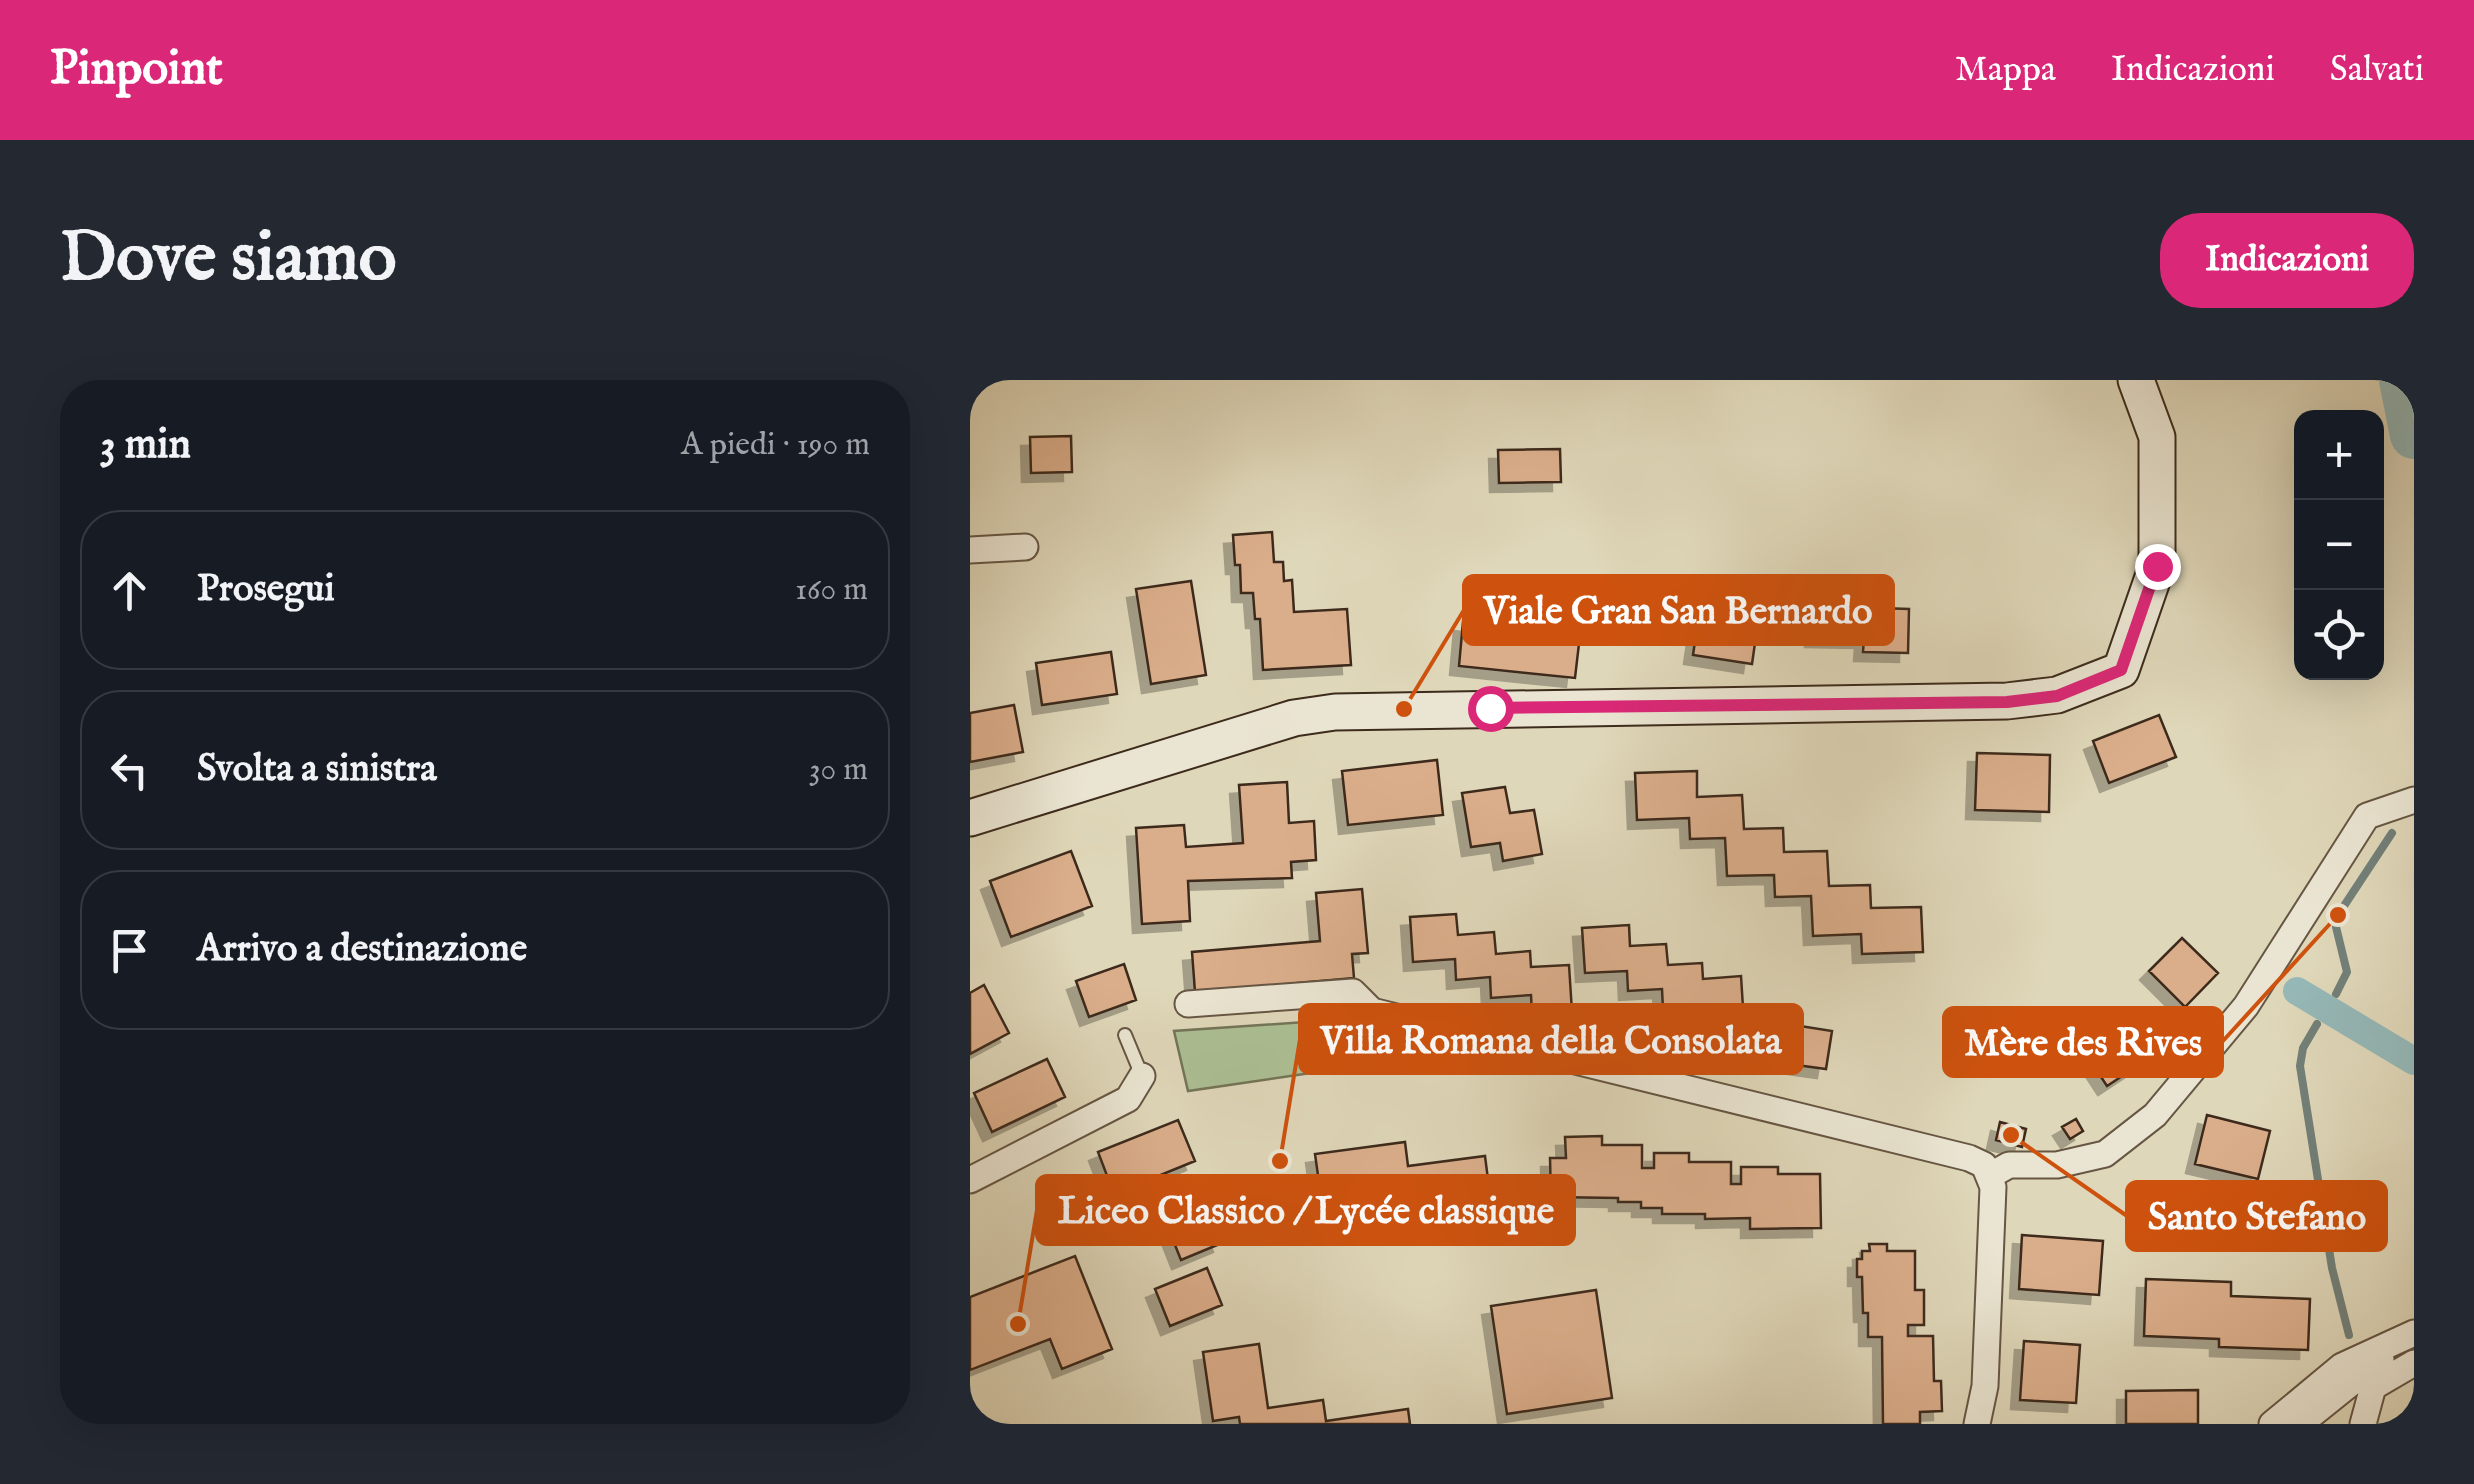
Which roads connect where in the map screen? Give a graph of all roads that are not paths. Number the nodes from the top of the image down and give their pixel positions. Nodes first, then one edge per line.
1 (2136, 380) edge
2 (1025, 546) dead end
3 (970, 550) edge
4 (2414, 800) edge
5 (970, 818) edge
6 (1188, 1004) dead end
7 (1125, 1035) dead end
8 (1142, 1076) joint
9 (1991, 1176) junction
10 (970, 1180) edge
11 (2413, 1339) edge
12 (2414, 1363) edge
13 (2366, 1371) junction
14 (2318, 1383) junction
15 (1984, 1386) junction
16 (1977, 1424) edge
17 (1988, 1424) edge
18 (2272, 1424) edge
19 (2300, 1424) edge
20 (2362, 1424) edge

1 - 5 main road
2 - 3 street
4 - 9 street
6 - 9 street
7 - 8 lane
8 - 10 street
9 - 15 street
11 - 13 street
11 - 14 street
12 - 20 street
13 - 14 street
13 - 19 street
14 - 18 street
15 - 16 street
15 - 17 street

